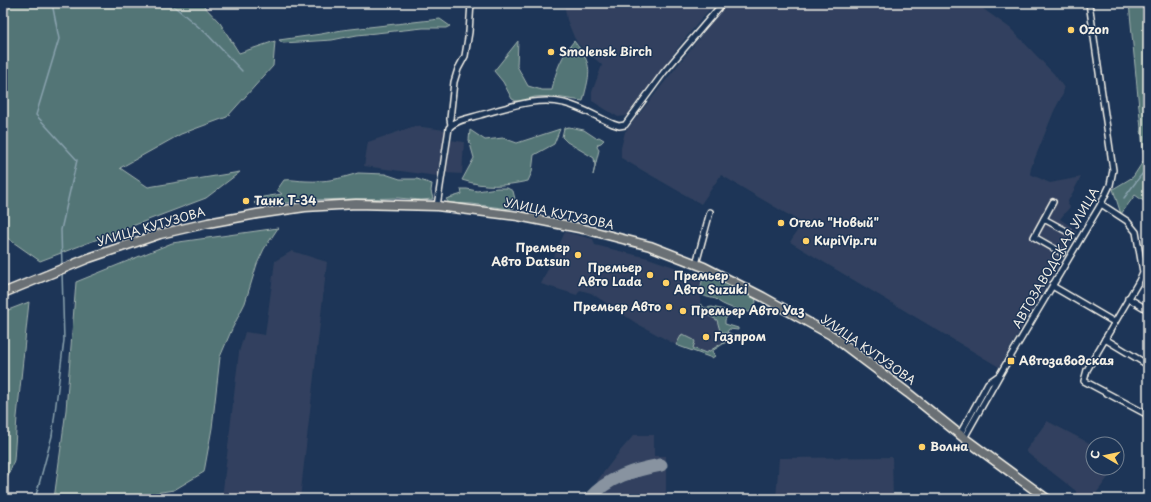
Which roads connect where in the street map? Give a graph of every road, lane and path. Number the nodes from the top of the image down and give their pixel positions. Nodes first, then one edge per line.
1 (471, 3) edge
2 (723, 3) edge
3 (1089, 3) edge
4 (451, 125) junction
5 (1053, 202) dead end
6 (1101, 204) junction
7 (437, 206) junction
8 (710, 212) dead end
9 (1044, 219) junction
10 (1068, 232) dead end
11 (1062, 253) dead end
12 (696, 264) junction
13 (1053, 284) junction
14 (3, 293) edge
15 (1128, 298) junction
16 (1148, 310) edge
17 (1114, 322) junction
18 (1105, 339) junction
19 (1148, 365) edge
20 (1148, 414) edge
21 (962, 436) junction
22 (1047, 499) edge

1 - 4 street
2 - 4 street
3 - 6 street, АВТОЗАВОДСКАЯ УЛИЦА
4 - 7 street
5 - 9 street
6 - 13 street, АВТОЗАВОДСКАЯ УЛИЦА
6 - 15 street
7 - 12 main road, УЛИЦА КУТУЗОВА
7 - 14 main road, УЛИЦА КУТУЗОВА
8 - 12 street
9 - 10 street
9 - 11 street
12 - 21 main road, УЛИЦА КУТУЗОВА
13 - 17 street
13 - 21 street, АВТОЗАВОДСКАЯ УЛИЦА
15 - 16 street
15 - 17 street
17 - 18 street
18 - 19 street
18 - 20 street
21 - 22 main road, УЛИЦА КУТУЗОВА

